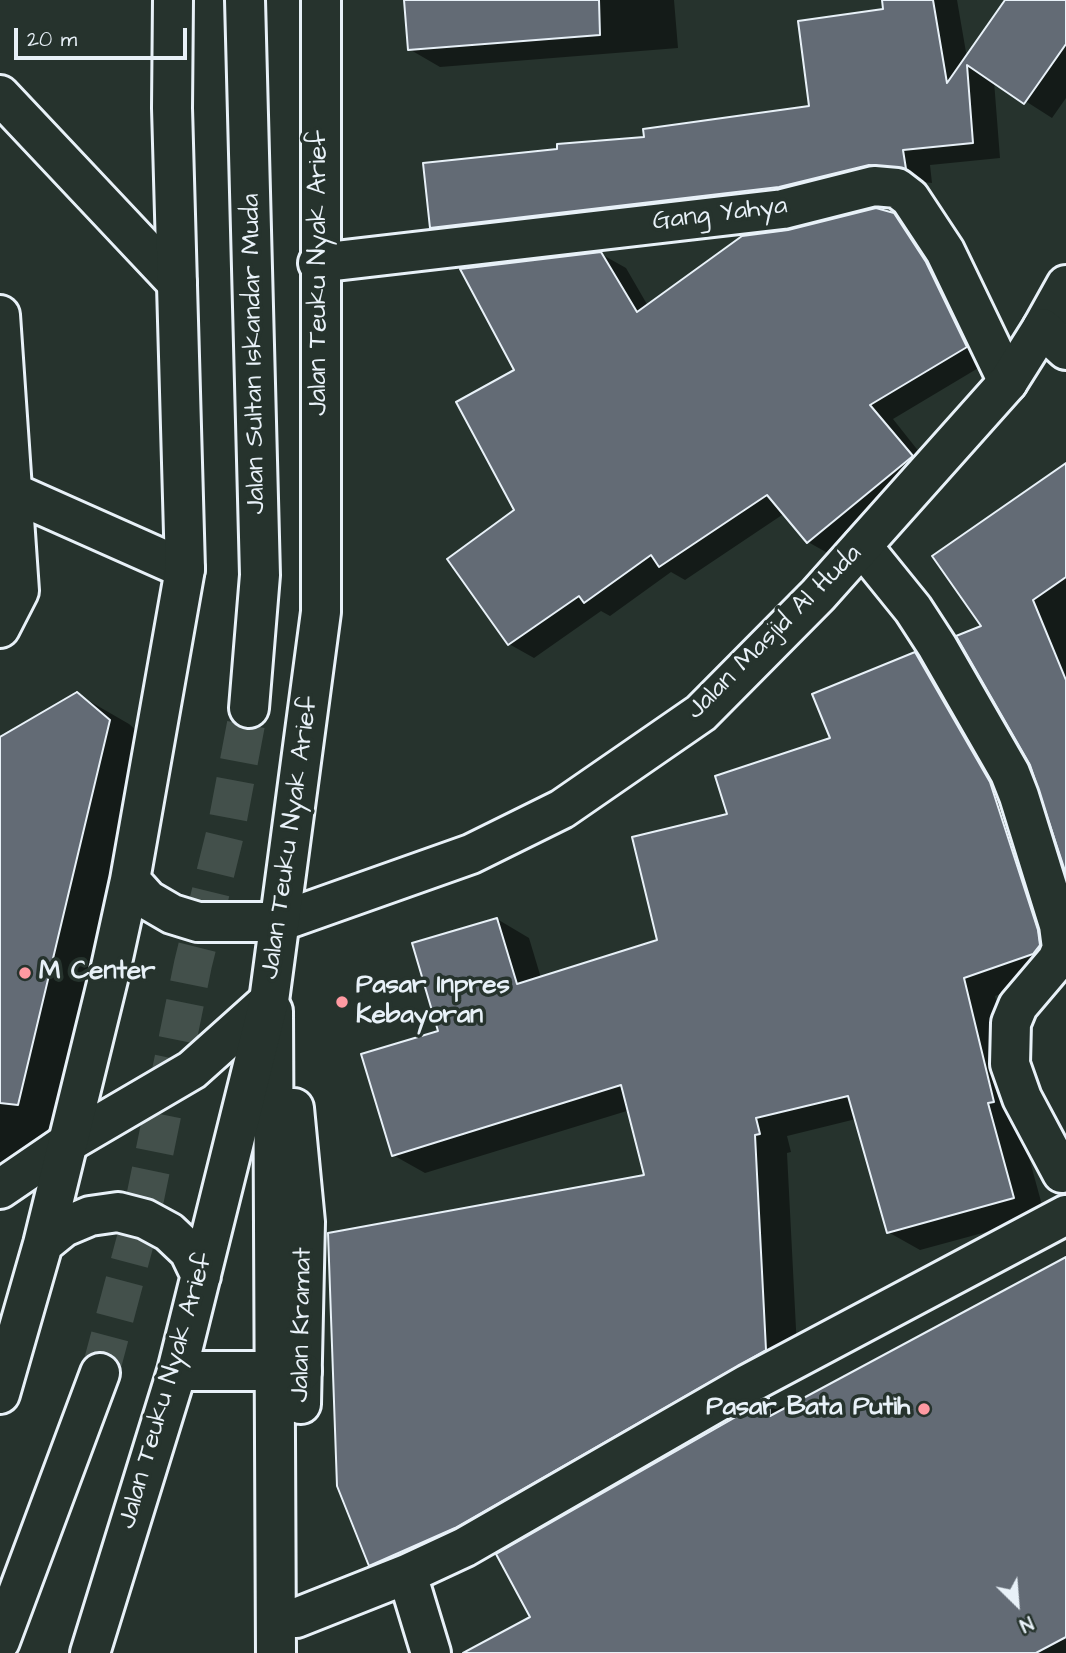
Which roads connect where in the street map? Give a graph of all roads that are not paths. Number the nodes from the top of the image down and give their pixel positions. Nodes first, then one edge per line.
1 (173, 0) edge
2 (245, 0) edge
3 (321, 0) edge
4 (0, 95) edge
5 (318, 263) junction
6 (177, 283) junction
7 (1066, 285) edge
8 (0, 315) edge
9 (1054, 339) edge
10 (1008, 382) junction
11 (12, 492) junction
12 (862, 546) junction
13 (185, 569) junction
14 (0, 628) edge
15 (249, 708) tunnel mouth
16 (130, 880) junction
17 (276, 940) junction
18 (271, 1008) junction
19 (69, 1142) junction
20 (1062, 1173) dead end
21 (0, 1189) edge
22 (1066, 1215) edge
23 (43, 1244) junction
24 (201, 1276) junction
25 (0, 1309) edge
26 (14, 1349) junction
27 (177, 1371) junction
28 (289, 1371) junction
29 (100, 1373) tunnel mouth
30 (0, 1394) edge
31 (407, 1574) junction
32 (296, 1636) edge
33 (0, 1641) edge
34 (90, 1653) edge
35 (276, 1653) edge
36 (431, 1653) edge

1 - 6 main road
2 - 15 main road, Jalan Sultan Iskandar Muda
3 - 5 main road, Jalan Teuku Nyak Arief
4 - 6 main road
5 - 10 main road, Gang Yahya
5 - 17 main road, Jalan Teuku Nyak Arief
6 - 13 main road
7 - 9 main road, Jalan Masjid Al Huda
8 - 11 main road
9 - 10 main road, Jalan Masjid Al Huda
10 - 12 main road, Jalan Masjid Al Huda
11 - 13 main road
11 - 14 main road
12 - 17 main road, Jalan Masjid Al Huda
12 - 20 main road
13 - 16 main road
16 - 17 main road, Jalan Masjid Al Huda
16 - 19 main road
17 - 18 main road, Jalan Teuku Nyak Arief
18 - 19 main road
18 - 24 main road, Jalan Teuku Nyak Arief
18 - 28 main road
19 - 21 main road
19 - 23 main road
22 - 31 main road
23 - 24 main road
23 - 26 main road
24 - 27 main road, Jalan Teuku Nyak Arief
25 - 26 main road
26 - 30 main road
27 - 28 main road
27 - 34 main road, Jalan Teuku Nyak Arief
28 - 32 main road, Jalan Kramat
28 - 35 main road
29 - 33 main road
31 - 32 main road
31 - 36 main road

